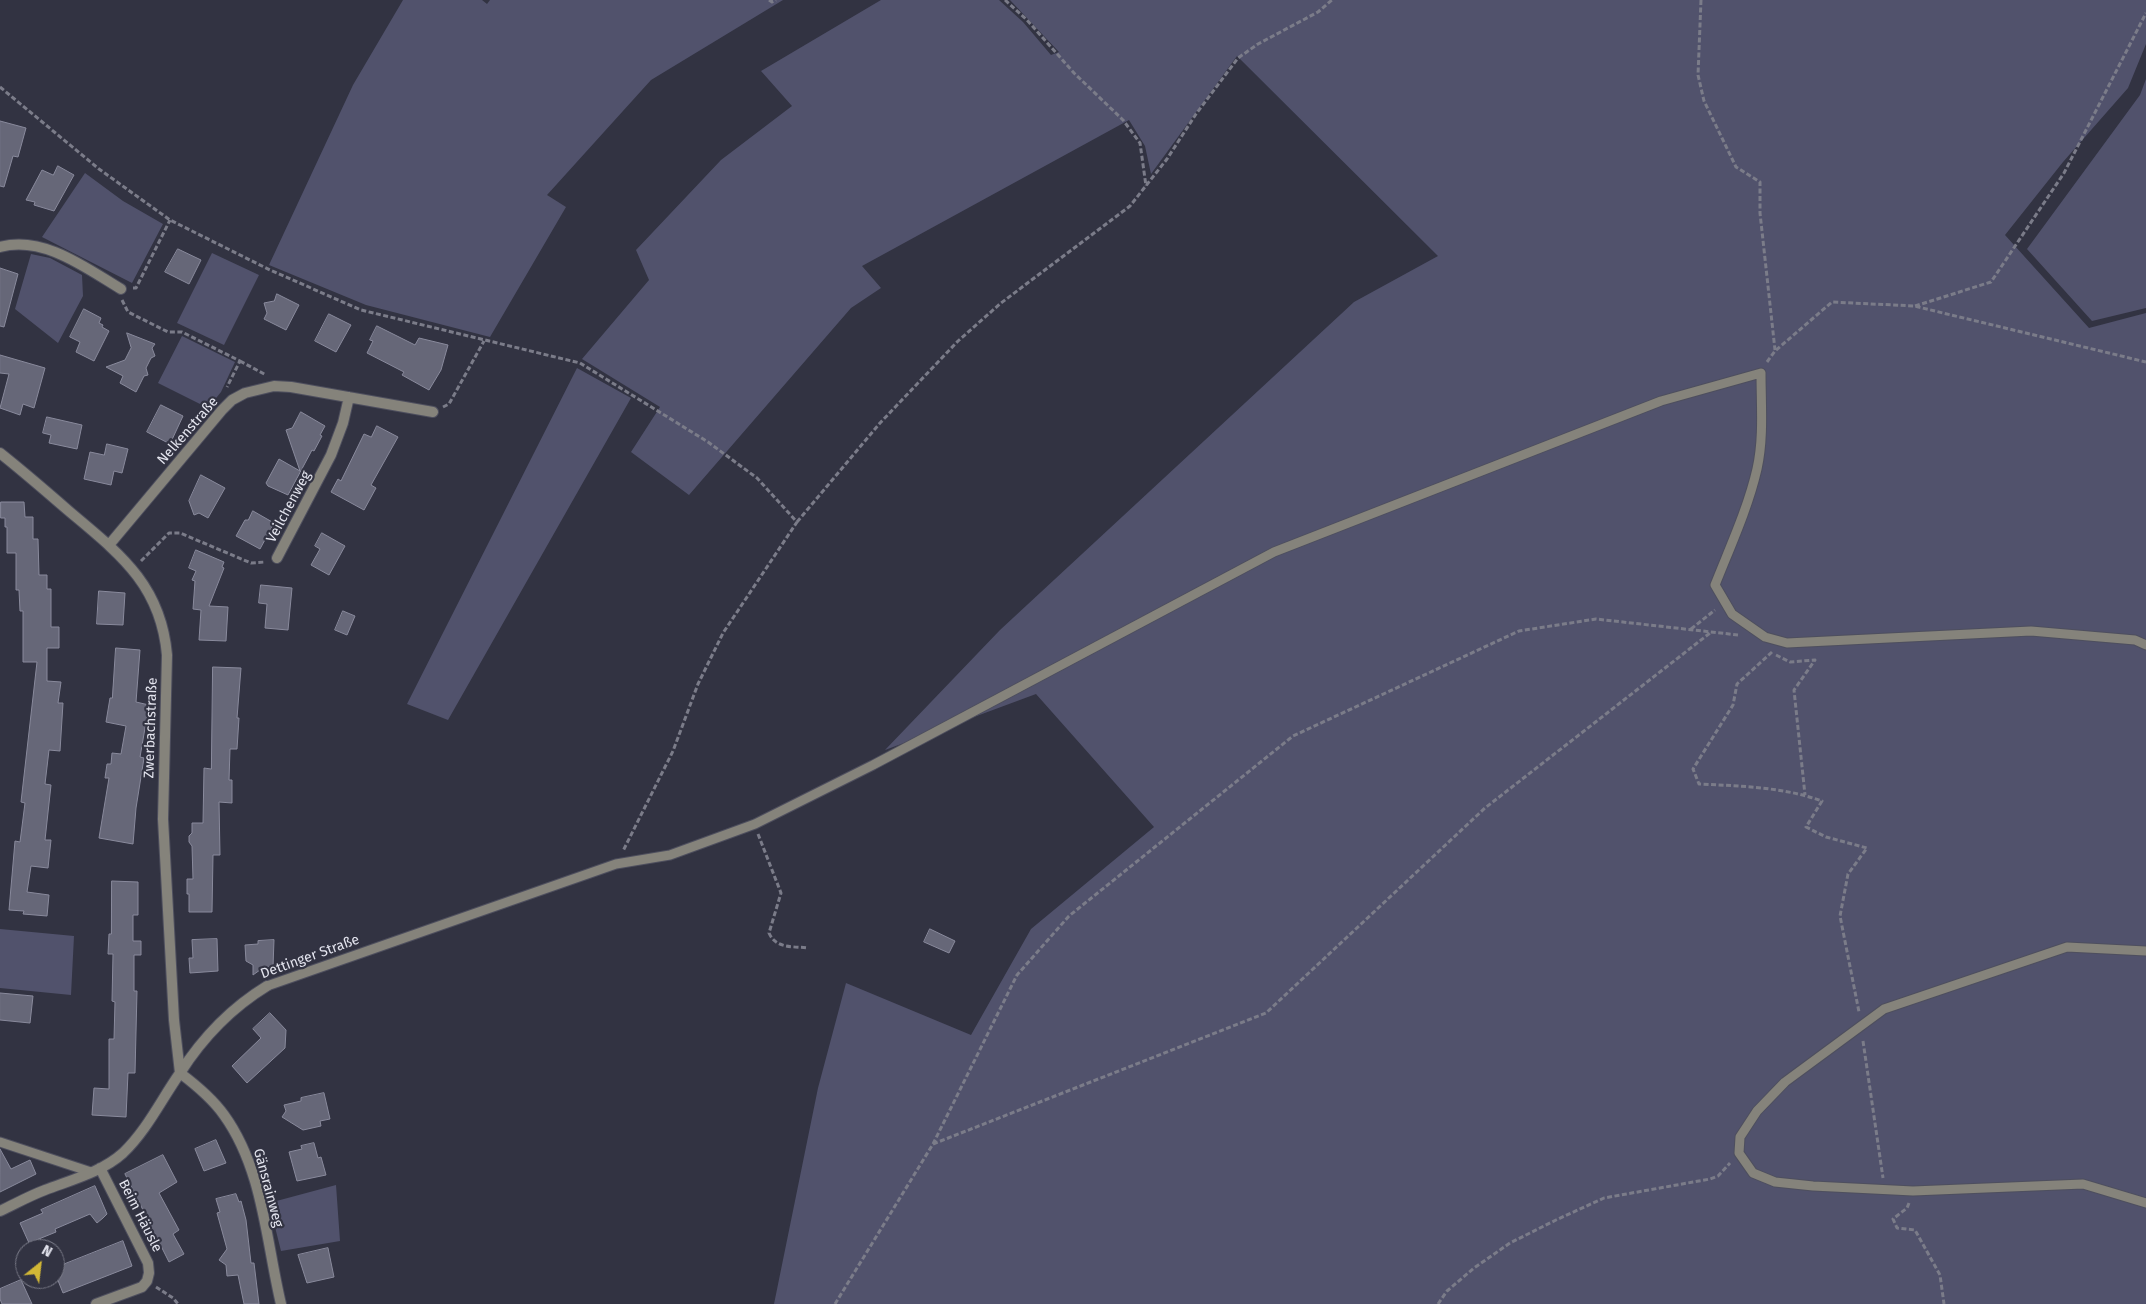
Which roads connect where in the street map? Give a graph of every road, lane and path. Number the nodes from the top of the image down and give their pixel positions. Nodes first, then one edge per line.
1 (769, 0) edge
2 (776, 0) edge
3 (1005, 0) edge
4 (1332, 0) edge
5 (1701, 0) edge
6 (2146, 13) edge
7 (0, 87) edge
8 (1146, 186) junction
9 (170, 220) junction
10 (0, 247) edge
11 (121, 288) junction
12 (1914, 306) junction
13 (484, 341) junction
14 (240, 360) junction
15 (2146, 362) edge
16 (252, 366) dead end
17 (349, 398) junction
18 (232, 400) junction
19 (433, 412) joint
20 (0, 453) edge
21 (798, 522) junction
22 (109, 544) junction
23 (277, 558) joint
24 (132, 569) junction
25 (1715, 585) junction
26 (1692, 629) junction
27 (1710, 632) junction
28 (1765, 637) junction
29 (2146, 645) edge
30 (1805, 795) junction
31 (754, 824) junction
32 (616, 864) junction
33 (808, 948) dead end
34 (2146, 951) edge
35 (268, 986) joint
36 (1861, 1026) junction
37 (1865, 1055) dead end
38 (180, 1073) junction
39 (0, 1142) edge
40 (933, 1144) junction
41 (1739, 1153) junction
42 (96, 1170) junction
43 (1882, 1170) dead end
44 (1912, 1197) dead end
45 (2146, 1202) edge
46 (0, 1211) edge
47 (147, 1281) junction
48 (96, 1304) edge
49 (178, 1304) edge
50 (281, 1304) edge
51 (836, 1304) edge
52 (1438, 1304) edge
53 (1944, 1304) edge

1 - 2 path
3 - 8 path
4 - 8 path
5 - 12 path
6 - 12 path
7 - 9 path
8 - 21 path
9 - 11 path
9 - 13 path
10 - 11 street
11 - 14 path
12 - 15 path
13 - 19 path
13 - 21 path
14 - 16 path
14 - 18 path
17 - 18 street, Nelkenstraße
17 - 19 street, Nelkenstraße
17 - 23 street, Veilchenweg
18 - 22 street, Nelkenstraße
20 - 22 street, Zwerbachstraße
21 - 32 path
22 - 24 street, Zwerbachstraße
23 - 24 path, Veilchenweg
24 - 38 street, Zwerbachstraße
25 - 26 path
25 - 28 lane
25 - 31 lane, Dettinger Straße
26 - 27 path
26 - 40 path
27 - 28 path
27 - 40 path
28 - 29 lane
30 - 30 path
30 - 36 path
31 - 32 lane, Dettinger Straße
31 - 33 path
32 - 35 lane, Dettinger Straße
34 - 36 lane
35 - 38 street, Dettinger Straße
36 - 41 lane
37 - 43 path
38 - 42 street, Dettinger Straße
38 - 50 street, Gänsrainweg
39 - 42 lane
40 - 51 path
41 - 45 lane
41 - 52 path
42 - 46 street, Dettinger Straße
42 - 47 street, Beim Häusle
44 - 53 path
47 - 48 street
47 - 49 path

